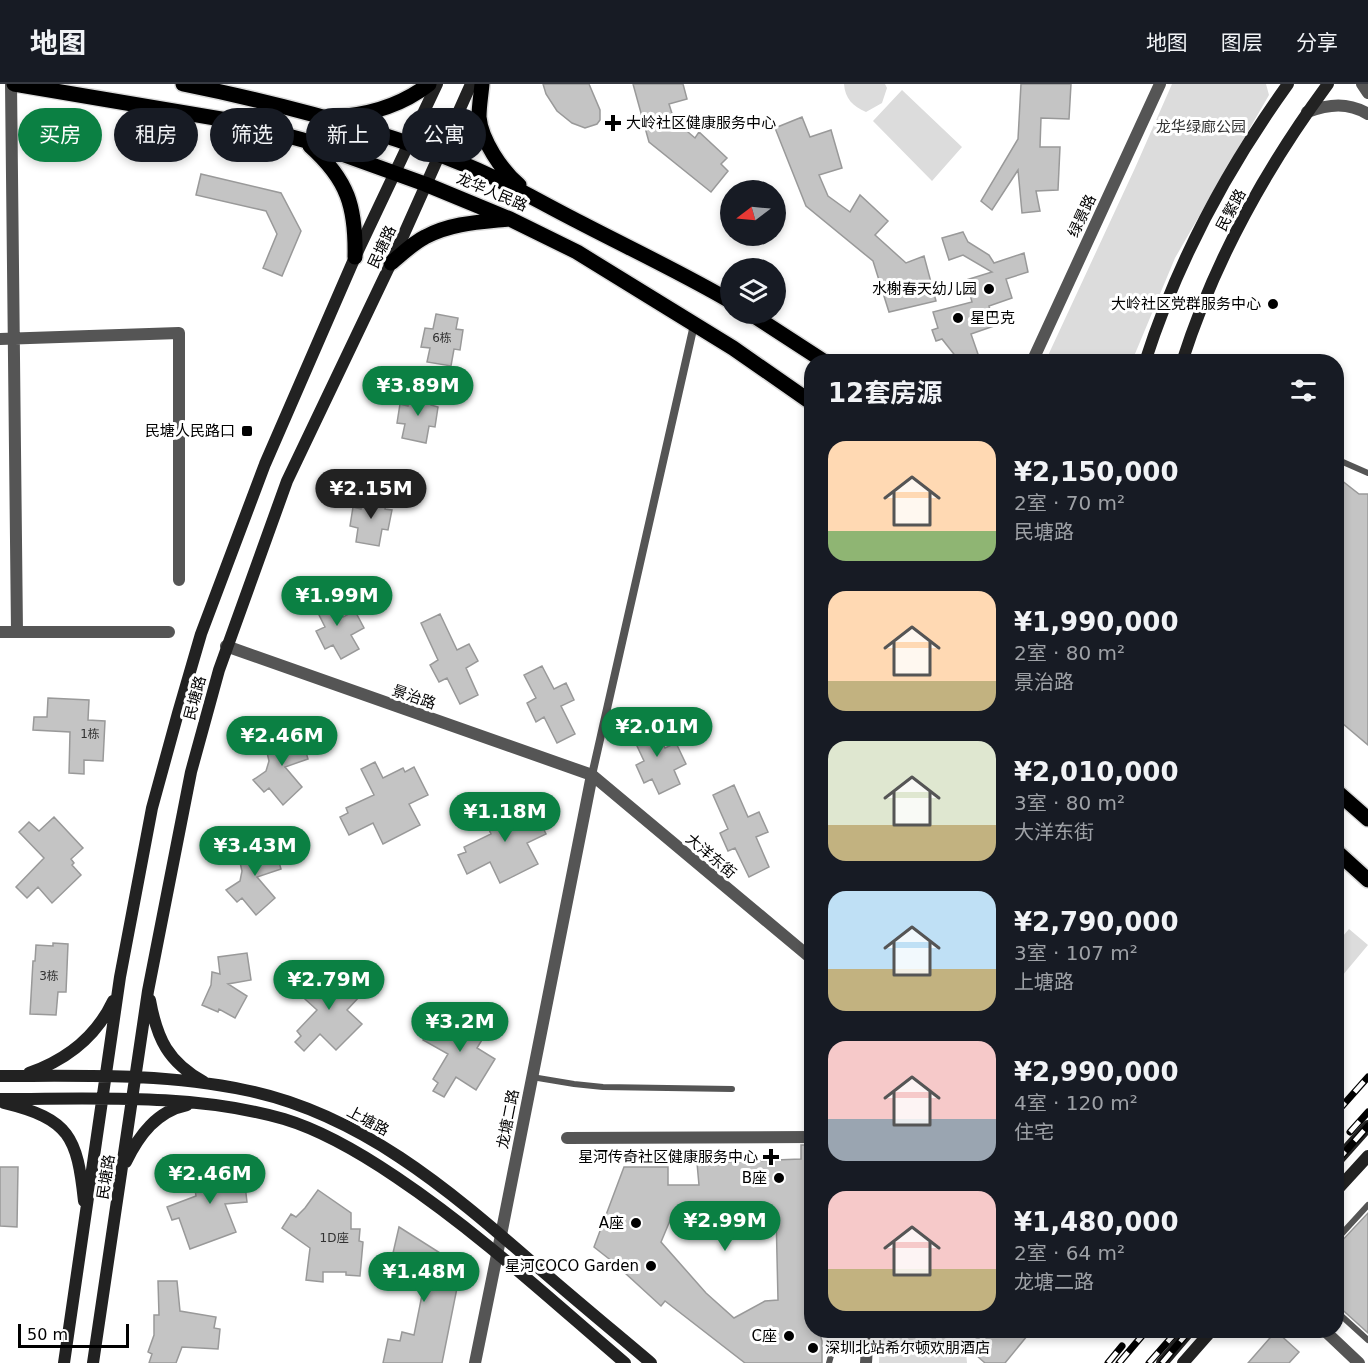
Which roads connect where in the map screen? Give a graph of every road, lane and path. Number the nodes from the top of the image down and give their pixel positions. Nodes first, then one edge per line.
1 (13, 84) edge
2 (183, 84) edge
3 (429, 84) edge
4 (437, 84) edge
5 (471, 84) edge
6 (482, 84) edge
7 (1160, 84) edge
8 (1288, 84) edge
9 (1328, 84) edge
10 (1362, 84) edge
11 (1368, 93) edge
12 (384, 108) edge
13 (425, 108) edge
14 (460, 108) edge
15 (1307, 112) junction
16 (306, 113) edge
17 (1368, 114) edge
18 (303, 140) junction
19 (402, 157) edge
20 (435, 162) edge
21 (457, 162) edge
22 (395, 172) junction
23 (425, 184) junction
24 (531, 195) junction
25 (510, 219) junction
26 (356, 257) junction
27 (391, 263) junction
28 (720, 296) edge
29 (766, 324) edge
30 (694, 325) junction
31 (0, 339) edge
32 (14, 339) junction
33 (813, 354) edge
34 (1036, 354) edge
35 (1148, 354) edge
36 (1186, 354) edge
37 (804, 397) edge
38 (1344, 462) edge
39 (1368, 473) edge
40 (179, 580) dead end
41 (0, 632) edge
42 (16, 632) junction
43 (169, 632) dead end
44 (226, 646) junction
45 (592, 775) junction
46 (1344, 798) edge
47 (1368, 819) edge
48 (1344, 858) edge
49 (1368, 880) edge
50 (804, 952) edge
51 (119, 989) junction
52 (148, 991) junction
53 (0, 1076) edge
54 (20, 1076) junction
55 (532, 1076) junction
56 (106, 1078) junction
57 (135, 1078) junction
58 (207, 1084) junction
59 (732, 1089) dead end
60 (103, 1099) junction
61 (132, 1100) junction
62 (0, 1101) edge
63 (206, 1104) junction
64 (1368, 1126) edge
65 (804, 1137) edge
66 (567, 1138) dead end
67 (1344, 1153) edge
68 (1368, 1156) edge
69 (122, 1171) junction
70 (1344, 1182) edge
71 (1368, 1205) edge
72 (86, 1217) junction
73 (1344, 1231) edge
74 (501, 1235) junction
75 (498, 1253) junction
76 (1344, 1318) edge
77 (835, 1338) edge
78 (868, 1338) edge
79 (1183, 1338) edge
80 (1205, 1338) edge
81 (1332, 1338) edge
82 (1368, 1340) edge
83 (64, 1363) edge
84 (93, 1363) edge
85 (475, 1363) edge
86 (625, 1363) edge
87 (651, 1363) edge
88 (829, 1363) edge
89 (866, 1363) edge
90 (1162, 1363) edge
91 (1183, 1363) edge
92 (1359, 1363) edge

1 - 18 main road, 龙华人民路
1 - 32 street
2 - 16 main road, 龙华人民路
3 - 12 main road
4 - 13 main road, 民塘路
5 - 14 main road, 民塘路
6 - 24 main road
7 - 34 street, 绿景路
8 - 35 main road, 民繁路
9 - 15 main road, 民繁路
10 - 11 street
15 - 17 street
15 - 36 main road, 民繁路
18 - 22 main road, 龙华人民路
18 - 26 main road
19 - 22 main road, 民塘路
20 - 23 main road, 民塘路
21 - 24 main road, 龙华人民路
22 - 23 main road, 龙华人民路
22 - 26 main road, 民塘路
23 - 25 main road, 龙华人民路
23 - 27 main road, 民塘路
24 - 28 main road, 龙华人民路
25 - 27 main road
25 - 30 main road, 龙华人民路
26 - 51 main road, 民塘路
27 - 44 main road, 民塘路
29 - 33 main road
30 - 37 main road, 龙华人民路
30 - 45 street
31 - 32 street
32 - 40 street
32 - 42 street
38 - 39 lane
41 - 42 street
42 - 43 street
44 - 45 street, 景治路
44 - 52 main road, 民塘路
45 - 50 street, 大洋东街
45 - 55 street, 龙塘二路
46 - 47 main road
48 - 49 main road
51 - 54 main road
51 - 56 main road, 民塘路
52 - 57 main road, 民塘路
52 - 58 main road
53 - 54 main road, 上塘路
54 - 56 main road, 上塘路
55 - 59 lane
55 - 74 street, 龙塘二路
56 - 57 main road, 上塘路
56 - 60 main road, 民塘路
57 - 58 main road, 上塘路
57 - 61 main road, 民塘路
58 - 74 main road, 上塘路
60 - 61 main road
60 - 62 main road
60 - 72 main road, 民塘路
61 - 63 main road
61 - 69 main road, 民塘路
62 - 72 main road
63 - 69 main road
63 - 75 main road
64 - 67 main road
65 - 66 street
68 - 70 main road
69 - 84 main road, 民塘路
71 - 73 lane
72 - 83 main road, 民塘路
74 - 75 street, 龙塘二路
74 - 87 main road, 上塘路
75 - 85 street, 龙塘二路
75 - 86 main road
76 - 82 lane
77 - 88 lane
78 - 89 street
79 - 90 main road
80 - 91 main road
81 - 92 street

